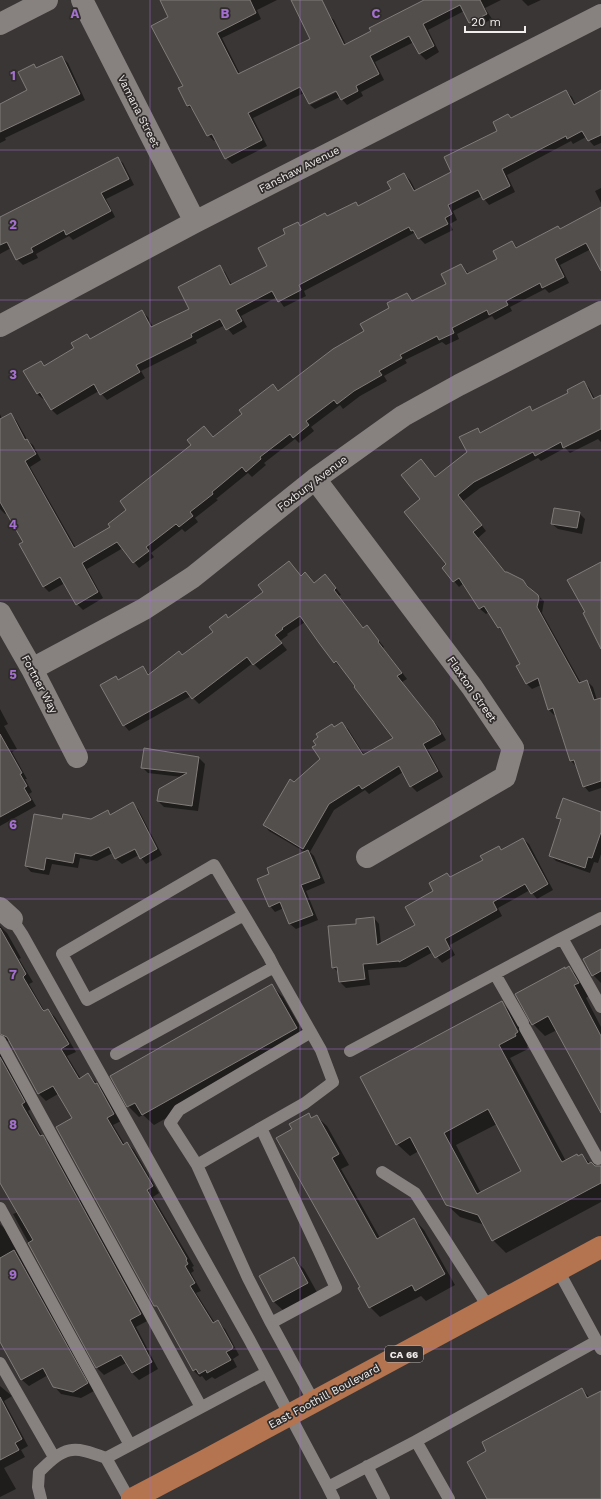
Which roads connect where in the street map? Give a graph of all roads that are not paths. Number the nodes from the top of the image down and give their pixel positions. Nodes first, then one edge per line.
1 (47, 0) edge
2 (82, 0) edge
3 (601, 15) edge
4 (0, 24) edge
5 (195, 222) junction
6 (601, 312) edge
7 (0, 326) edge
8 (315, 479) junction
9 (0, 613) edge
10 (32, 668) junction
11 (77, 757) dead end
12 (368, 857) dead end
13 (6, 913) edge
14 (244, 915) junction
15 (601, 918) edge
16 (562, 938) junction
17 (274, 967) junction
18 (495, 974) junction
19 (601, 1007) edge
20 (311, 1032) junction
21 (0, 1041) edge
22 (350, 1051) dead end
23 (116, 1054) dead end
24 (261, 1128) junction
25 (598, 1159) dead end
26 (197, 1165) junction
27 (382, 1172) dead end
28 (0, 1208) edge
29 (601, 1246) edge
30 (558, 1270) junction
31 (489, 1308) junction
32 (271, 1323) junction
33 (599, 1345) edge
34 (0, 1363) edge
35 (266, 1373) junction
36 (314, 1402) junction
37 (201, 1407) junction
38 (289, 1415) junction
39 (416, 1441) junction
40 (130, 1445) junction
41 (54, 1457) junction
42 (106, 1458) junction
43 (367, 1466) junction
44 (328, 1487) junction
45 (41, 1499) edge
46 (130, 1499) edge
47 (334, 1499) edge
48 (384, 1499) edge
49 (449, 1499) edge

1 - 4 street
2 - 5 street, Vamana Street
3 - 5 street, Fanshaw Avenue
5 - 7 street, Fanshaw Avenue
6 - 8 street, Foxbury Avenue
8 - 10 street, Foxbury Avenue
8 - 12 street, Flaxton Street
9 - 10 street, Fortner Way
10 - 11 street, Fortner Way
13 - 35 lane
14 - 14 lane
14 - 17 lane
15 - 16 lane
16 - 18 lane
16 - 19 lane
17 - 20 lane
17 - 23 lane
18 - 22 lane
18 - 25 lane
20 - 24 lane
20 - 26 lane
21 - 37 lane
24 - 26 lane
24 - 32 lane
26 - 32 lane
27 - 31 lane
28 - 40 lane
29 - 30 main road, East Foothill Boulevard / CA 66
30 - 31 main road, East Foothill Boulevard / CA 66
30 - 33 lane
31 - 36 main road, East Foothill Boulevard / CA 66
32 - 36 lane
33 - 39 lane
34 - 41 lane
35 - 37 lane
35 - 38 lane
36 - 38 main road, East Foothill Boulevard / CA 66
37 - 40 lane
38 - 44 lane
38 - 46 main road, East Foothill Boulevard / CA 66
39 - 43 lane
39 - 49 lane
40 - 42 lane
41 - 42 lane
41 - 45 lane
42 - 46 lane
43 - 44 lane
43 - 48 lane
44 - 47 lane

